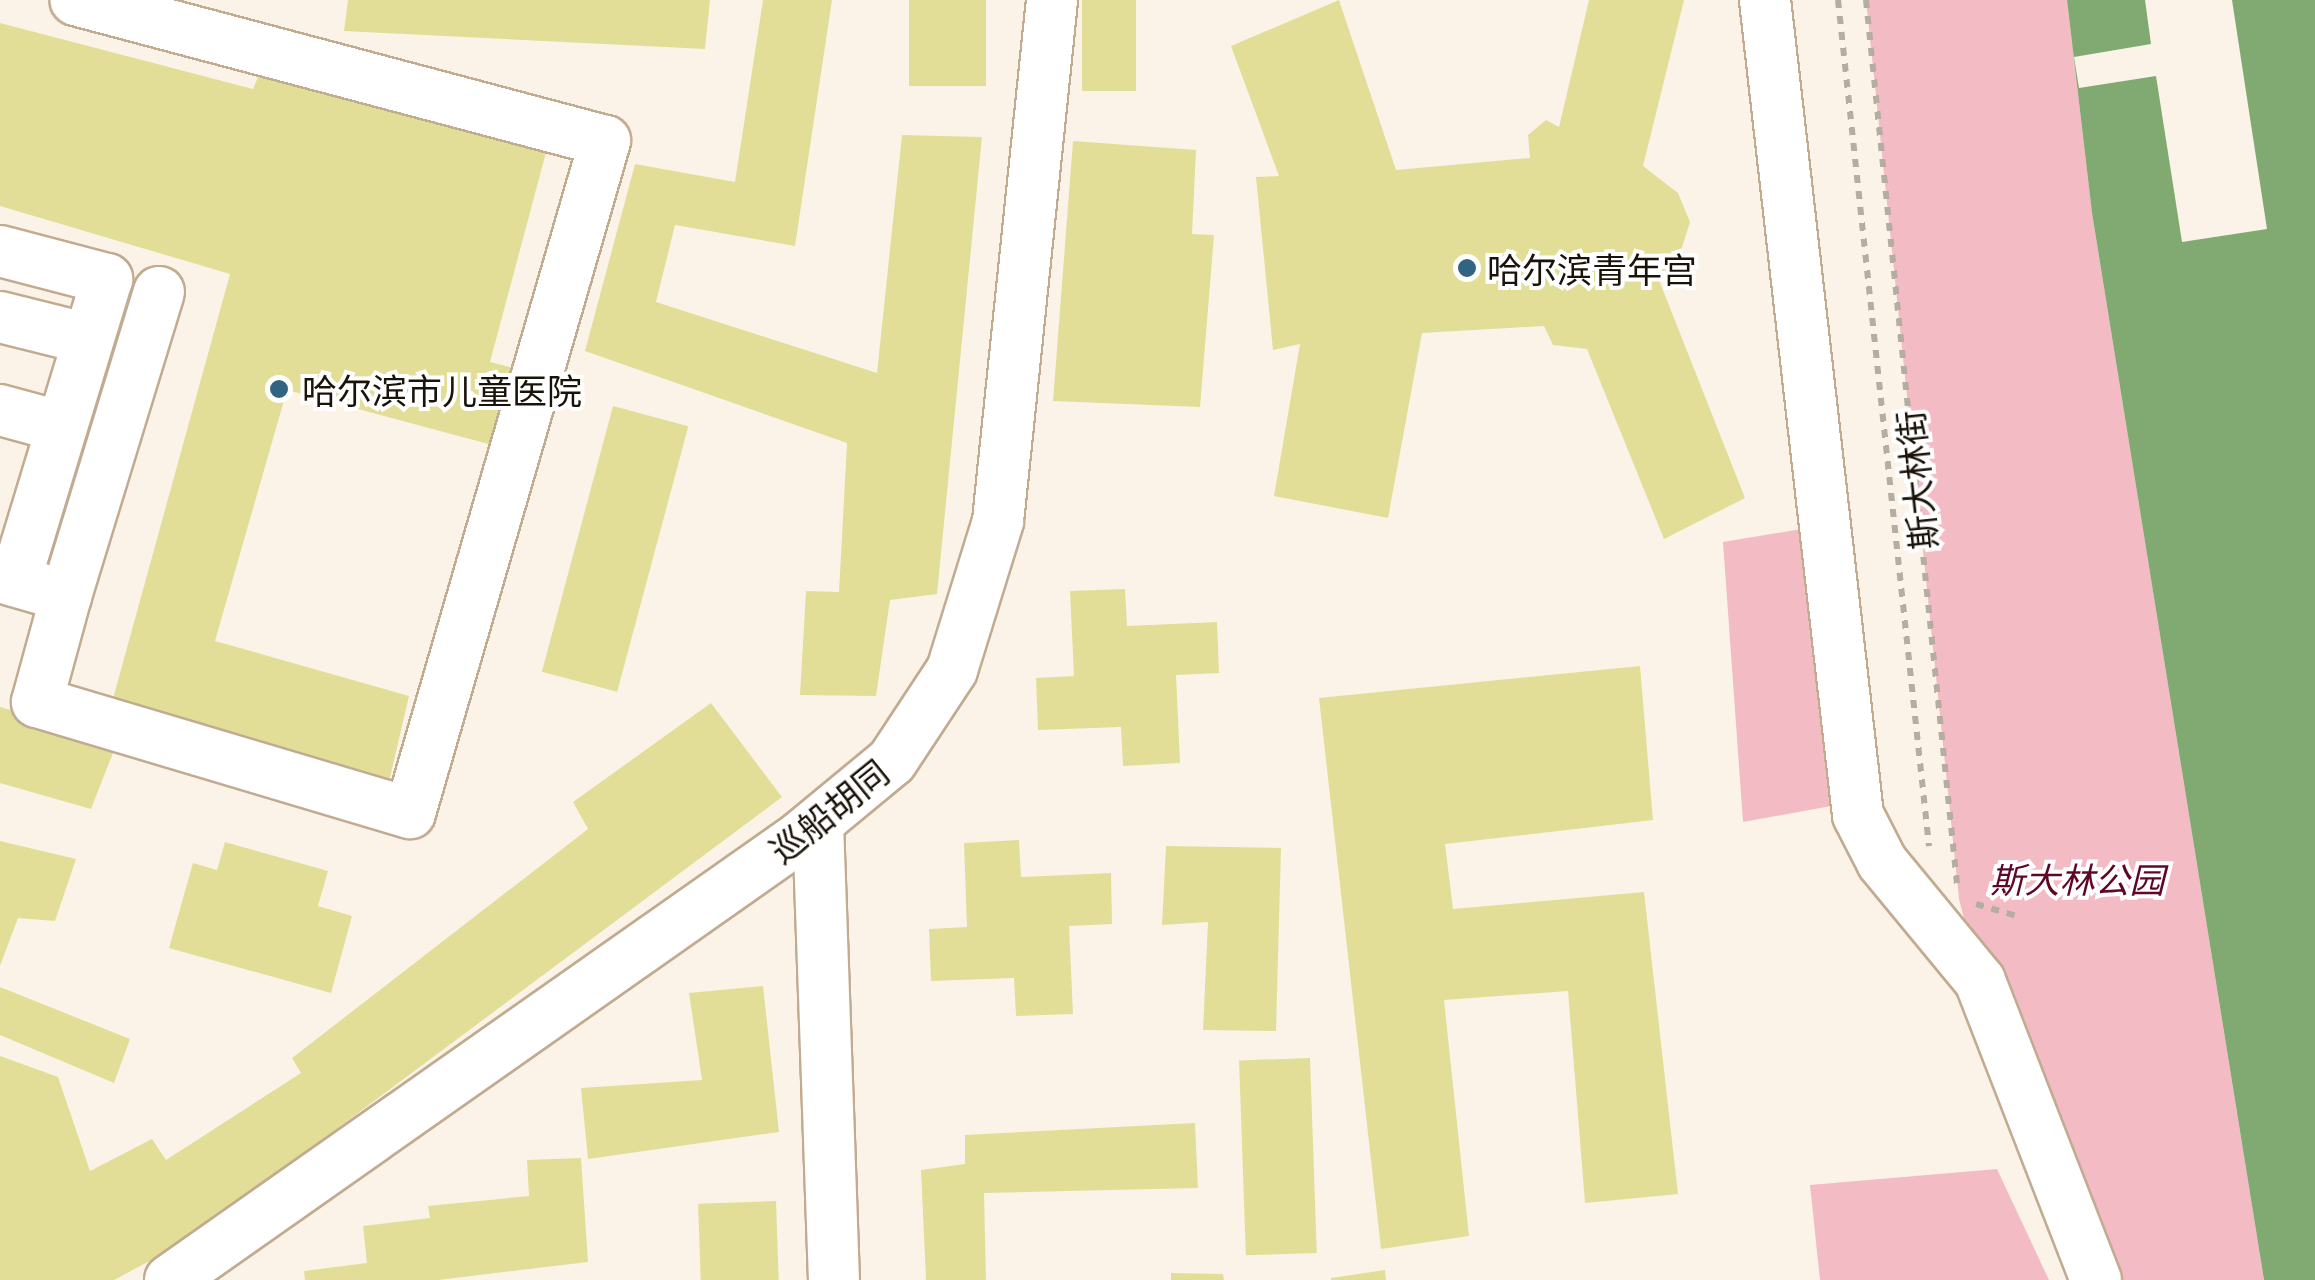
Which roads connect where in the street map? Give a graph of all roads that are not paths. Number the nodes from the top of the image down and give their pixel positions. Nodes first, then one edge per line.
1 (76, 0) edge
2 (1052, 0) edge
3 (1765, 0) edge
4 (0, 251) edge
5 (158, 292) dead end
6 (0, 317) edge
7 (88, 340) junction
8 (0, 410) edge
9 (62, 427) junction
10 (20, 495) edge
11 (7, 579) edge
12 (66, 596) junction
13 (818, 823) junction
14 (170, 1280) edge
15 (834, 1280) edge
16 (2096, 1280) edge

1 - 12 street
2 - 13 street, 巡船胡同
3 - 16 street
4 - 7 street
5 - 12 street
6 - 7 street
7 - 9 street
8 - 9 street
9 - 10 street
10 - 11 street
11 - 12 street
13 - 14 street, 巡船胡同
13 - 15 street

